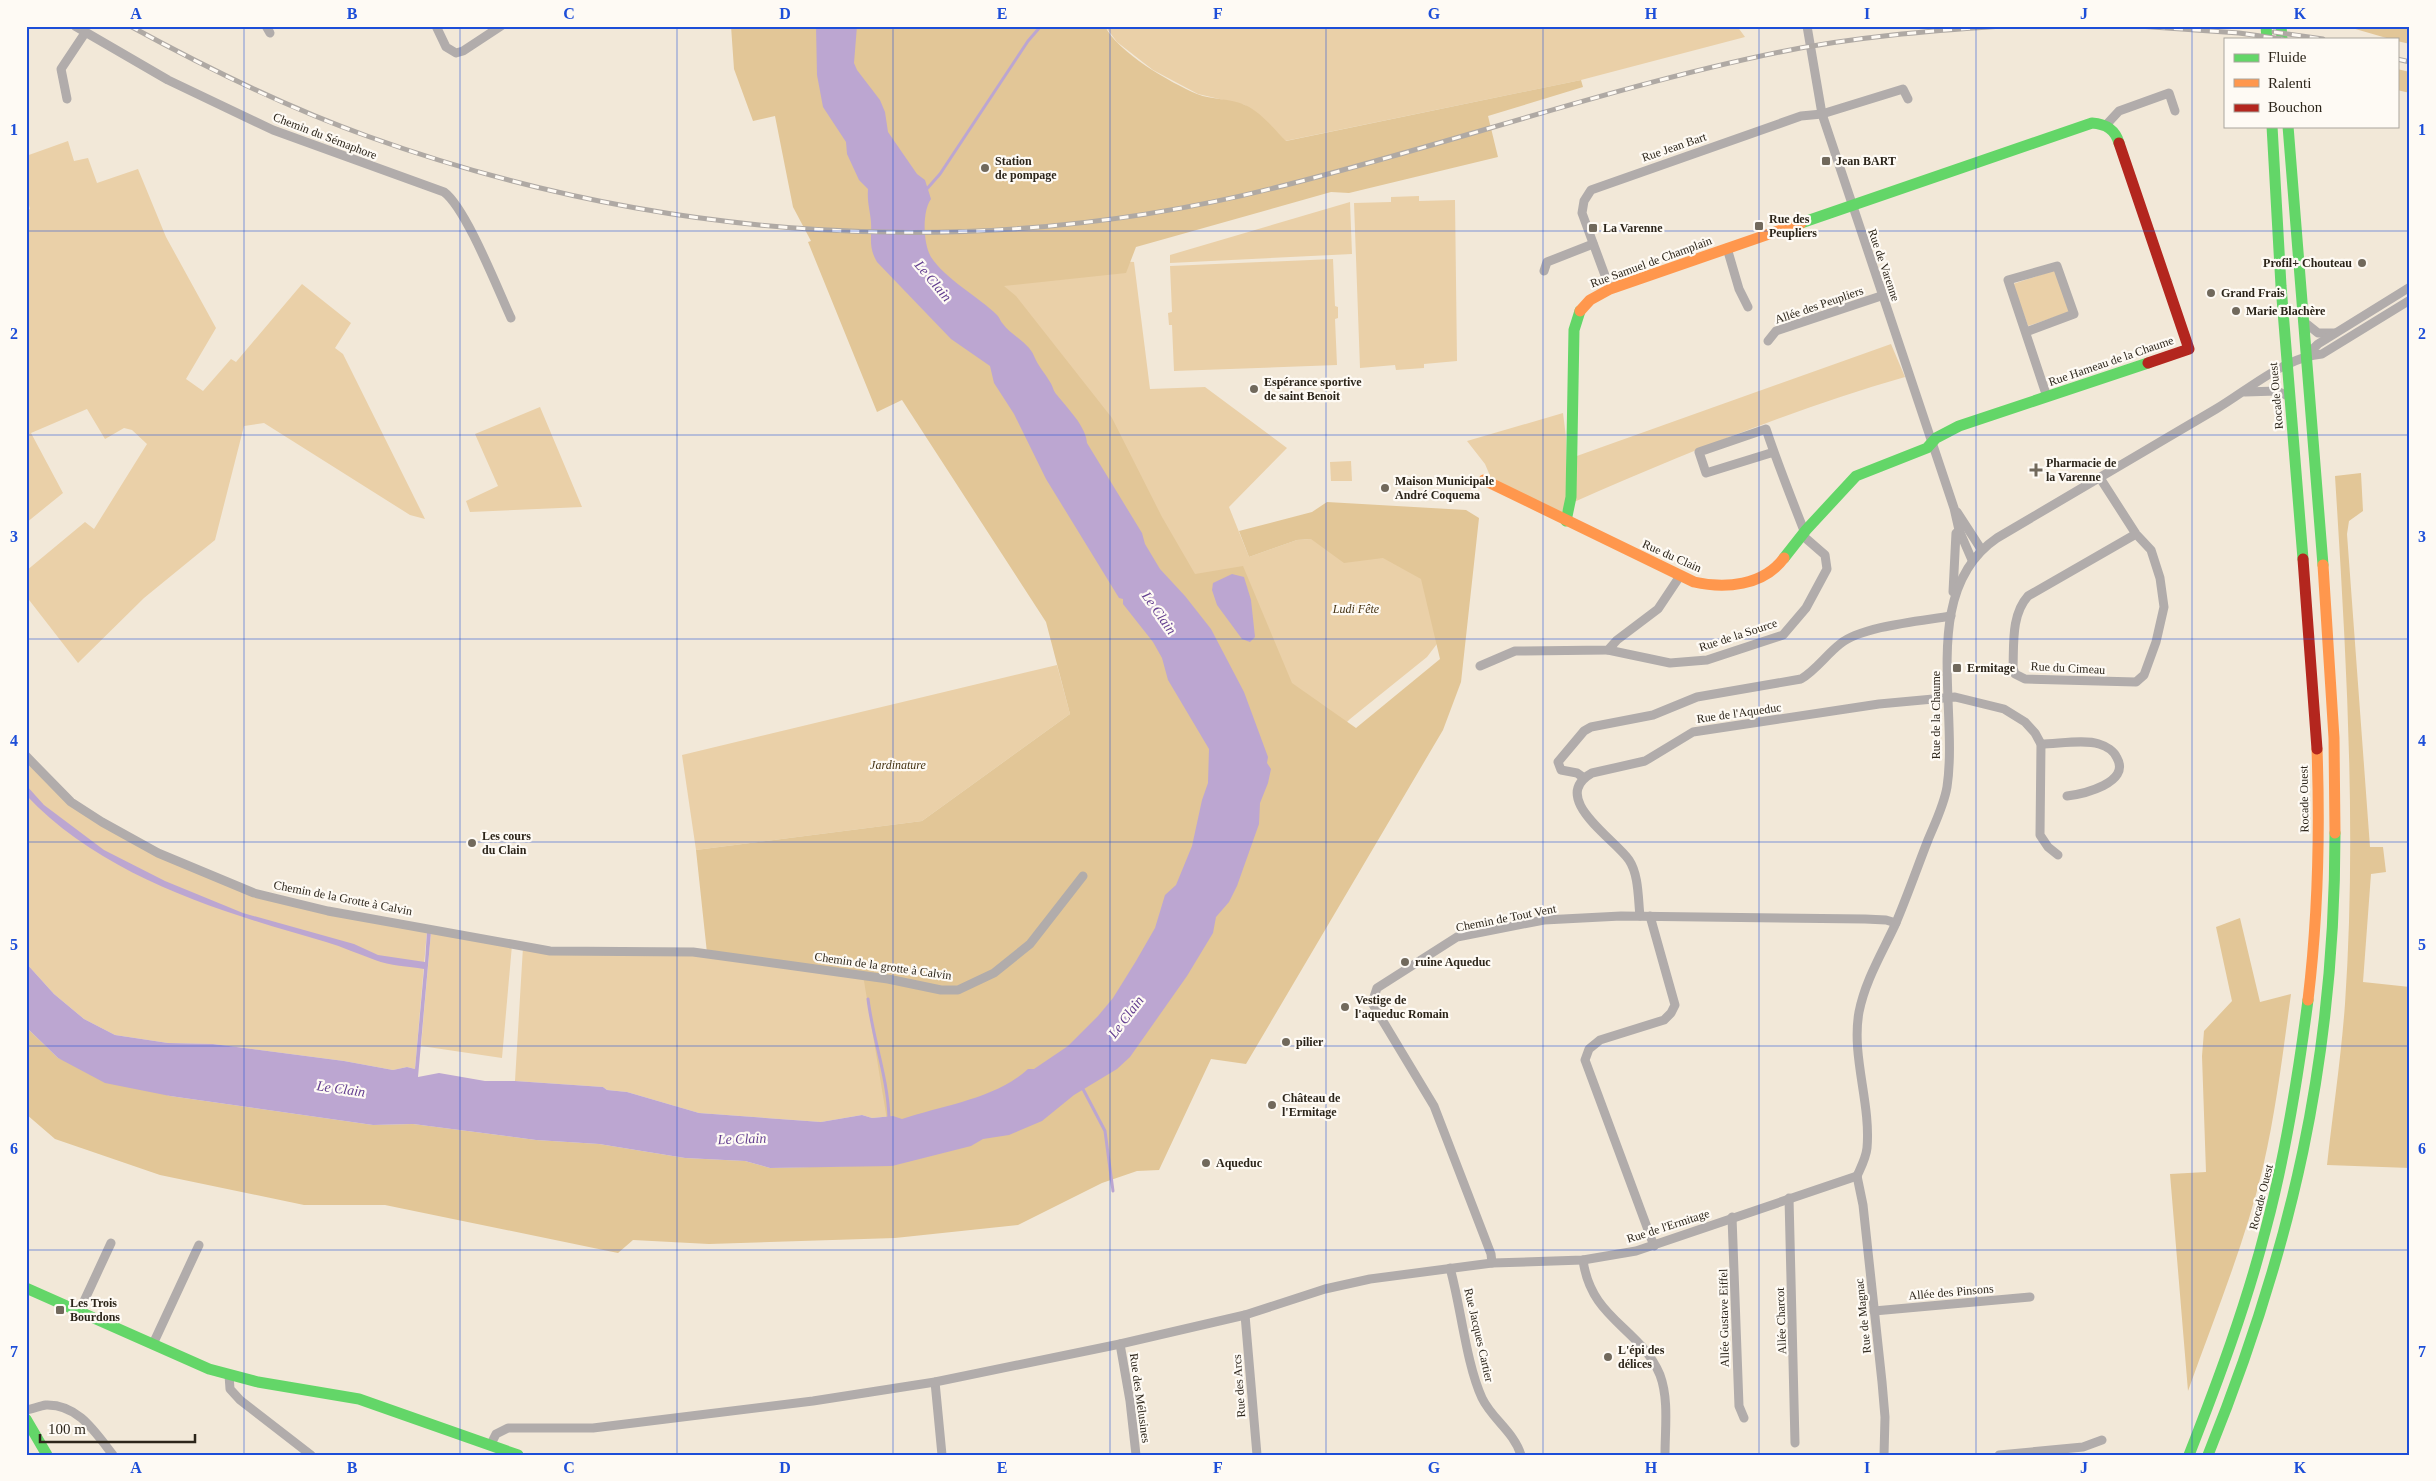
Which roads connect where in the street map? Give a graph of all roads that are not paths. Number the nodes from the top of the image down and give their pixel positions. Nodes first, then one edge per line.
1 (74, 26) edge
2 (436, 26) edge
3 (501, 26) edge
4 (1806, 26) edge
5 (85, 33) junction
6 (68, 99) dead end
7 (1908, 99) dead end
8 (2175, 111) dead end
9 (1822, 114) junction
10 (2107, 124) junction
11 (2272, 128) edge
12 (2288, 128) edge
13 (1851, 206) junction
14 (1593, 244) junction
15 (1727, 248) junction
16 (1544, 271) dead end
17 (2410, 287) edge
18 (1610, 289) junction
19 (1881, 296) junction
20 (2410, 300) edge
21 (1748, 307) dead end
22 (511, 318) dead end
23 (2303, 321) junction
24 (2026, 332) junction
25 (2335, 333) junction
26 (1768, 341) dead end
27 (2306, 355) junction
28 (2287, 364) junction
29 (2245, 392) junction
30 (2047, 396) junction
31 (2290, 397) junction
32 (1931, 444) junction
33 (1774, 452) junction
34 (2100, 478) junction
35 (1484, 480) dead end
36 (1954, 508) junction
37 (1566, 521) junction
38 (1804, 532) junction
39 (2136, 534) junction
40 (1981, 549) junction
41 (1972, 560) junction
42 (1680, 576) junction
43 (1952, 606) junction
44 (1951, 616) junction
45 (1608, 650) junction
46 (1480, 666) dead end
47 (1947, 696) junction
48 (2041, 744) junction
49 (26, 756) edge
50 (1584, 778) junction
51 (2066, 796) dead end
52 (2058, 855) dead end
53 (1083, 876) dead end
54 (1645, 916) junction
55 (1896, 923) junction
56 (693, 952) joint
57 (1857, 1176) junction
58 (1789, 1198) junction
59 (1732, 1217) junction
60 (110, 1243) dead end
61 (199, 1245) dead end
62 (1654, 1246) junction
63 (1583, 1260) junction
64 (1492, 1264) junction
65 (1450, 1268) junction
66 (26, 1288) edge
67 (2030, 1296) dead end
68 (1874, 1311) junction
69 (79, 1312) junction
70 (1245, 1315) junction
71 (154, 1344) junction
72 (1120, 1344) junction
73 (229, 1375) junction
74 (935, 1382) junction
75 (26, 1410) edge
76 (1744, 1418) dead end
77 (26, 1419) edge
78 (26, 1435) edge
79 (2102, 1440) dead end
80 (1796, 1443) dead end
81 (491, 1444) junction
82 (37, 1455) edge
83 (47, 1455) edge
84 (113, 1455) edge
85 (311, 1455) edge
86 (518, 1455) edge
87 (942, 1455) edge
88 (1136, 1455) edge
89 (1257, 1455) edge
90 (1521, 1455) edge
91 (1665, 1455) edge
92 (1884, 1455) edge
93 (1999, 1455) edge
94 (2189, 1455) edge
95 (2208, 1455) edge

1 - 5 street, Chemin du Sémaphore
2 - 3 street
4 - 9 street, Rue de Varenne
5 - 6 street
5 - 22 street, Chemin du Sémaphore
7 - 9 street, Rue Jean Bart
8 - 10 street
9 - 13 street, Rue de Varenne
9 - 14 street, Rue Jean Bart
10 - 13 main road
10 - 30 main road, Rue Hameau de la Chaume
11 - 28 main road, Rocade Ouest
12 - 23 main road
13 - 15 main road, Rue Samuel de Champlain
13 - 19 street, Rue de Varenne
14 - 16 street
14 - 18 street, Rue Jean Bart
15 - 18 main road, Rue Samuel de Champlain
15 - 21 street
17 - 25 street
18 - 37 main road, Rue Samuel de Champlain
19 - 26 street, Allée des Peupliers
19 - 32 street, Rue de Varenne
20 - 27 street
23 - 25 street
23 - 27 main road
24 - 24 street
24 - 30 street
25 - 27 street
27 - 28 street, Rue de la Chaume
27 - 95 main road
28 - 29 street, Rue de la Chaume
28 - 31 main road, Rocade Ouest
29 - 31 street, Rue de la Chaume
29 - 34 street, Rue de la Chaume
30 - 32 main road, Rue Hameau de la Chaume
31 - 94 main road, Rocade Ouest
32 - 36 street, Rue de Varenne
32 - 38 main road, Rue du Clain
33 - 33 street
33 - 38 street
34 - 39 street, Rue du Cimeau
34 - 40 street, Rue de la Chaume
35 - 37 main road, Rue du Clain
36 - 40 street, Rue de Varenne
36 - 41 street, Rue de Varenne
36 - 43 street, Rue de Varenne
37 - 42 main road, Rue du Clain
38 - 42 main road, Rue du Clain
38 - 45 street, Rue de la Source
39 - 39 street, Rue du Cimeau
40 - 41 street, Rue de la Chaume
41 - 43 street, Rue de la Chaume
42 - 45 street
43 - 44 street, Rue de la Chaume
44 - 47 street, Rue de la Chaume
44 - 50 street
45 - 46 street, Rue de la Source
47 - 48 street, Rue de l'Aqueduc
47 - 50 street, Rue de l'Aqueduc
47 - 55 street, Rue de la Chaume
48 - 51 street
48 - 52 street
49 - 56 street, Chemin de la Grotte à Calvin
50 - 54 street
53 - 56 street, Chemin de la grotte à Calvin
54 - 55 street, Chemin de Tout Vent
54 - 62 street
54 - 64 street, Chemin de Tout Vent
55 - 57 street, Rue de la Chaume
57 - 58 street, Rue de l'Ermitage
57 - 68 street, Rue de Magnac
58 - 59 street, Rue de l'Ermitage
58 - 80 street, Allée Charcot
59 - 62 street, Rue de l'Ermitage
59 - 76 street, Allée Gustave Eiffel
60 - 69 street
61 - 71 street
62 - 63 street, Rue de l'Ermitage
63 - 64 street, Rue de l'Ermitage
63 - 91 street
64 - 65 street, Rue de l'Ermitage
65 - 70 street, Rue de l'Ermitage
65 - 90 street, Rue Jacques Cartier
66 - 69 main road
67 - 68 street, Allée des Pinsons
68 - 92 street, Rue de Magnac
69 - 71 main road
70 - 72 street, Rue de l'Ermitage
70 - 89 street, Rue des Arcs
71 - 73 main road
72 - 74 street, Rue de l'Ermitage
72 - 88 street, Rue des Mélusines
73 - 81 main road
73 - 85 street
74 - 81 street, Rue de l'Ermitage
74 - 87 street
75 - 84 street
77 - 83 main road
78 - 82 main road
79 - 93 street
81 - 86 main road

